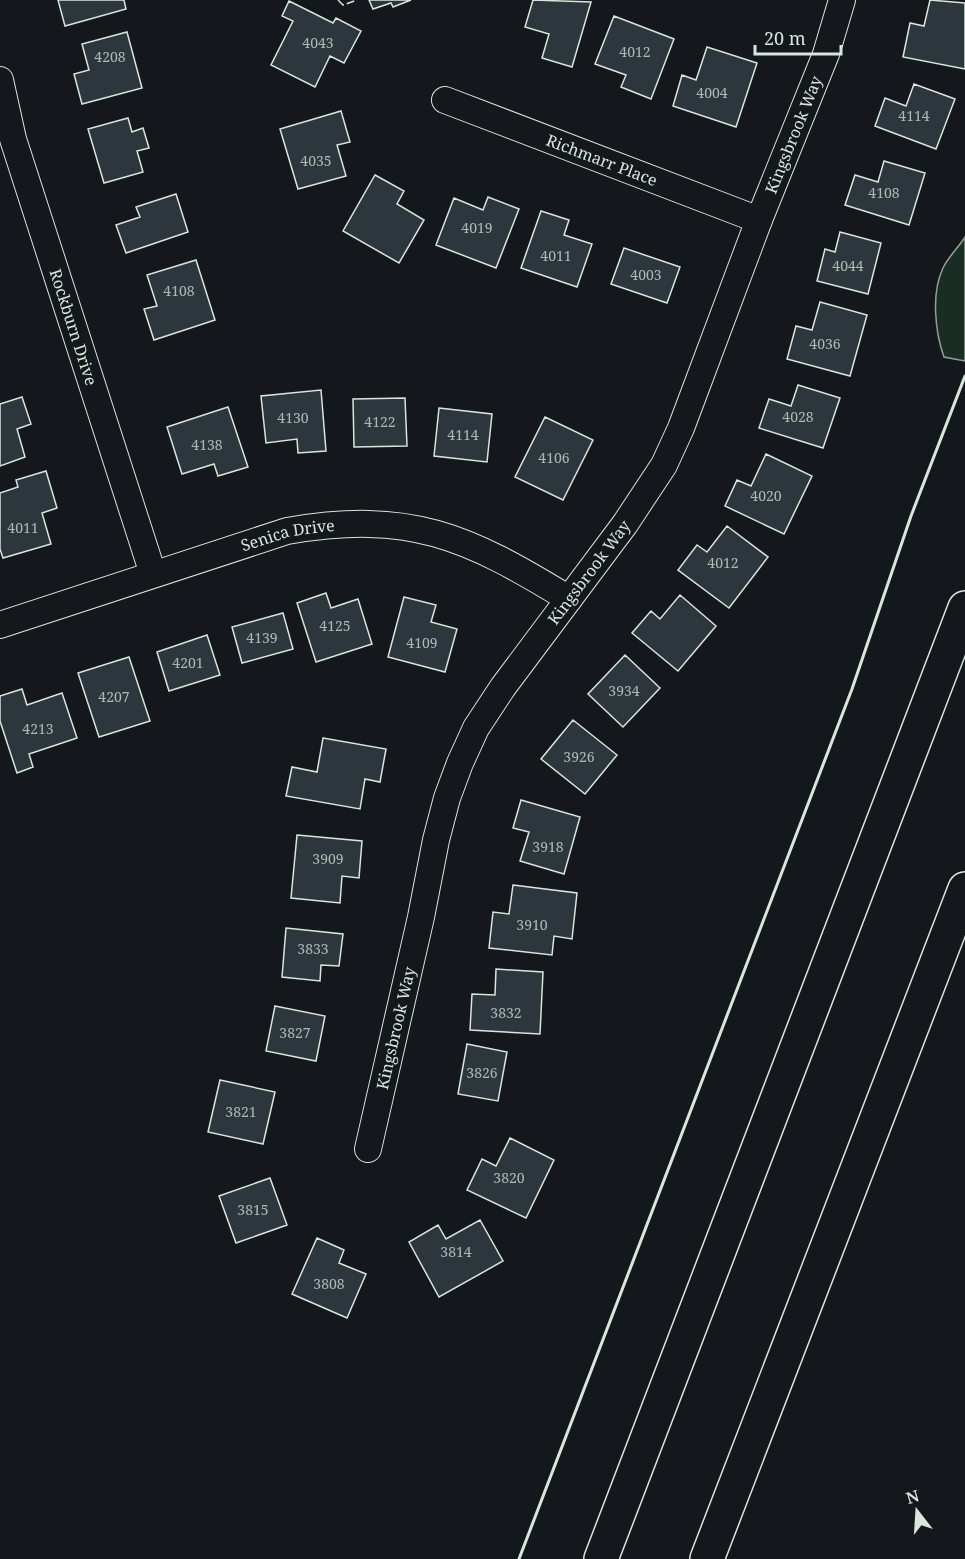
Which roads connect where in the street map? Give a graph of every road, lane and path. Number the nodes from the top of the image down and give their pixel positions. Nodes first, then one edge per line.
1 (842, 0) edge
2 (0, 80) edge
3 (445, 100) dead end
4 (759, 220) junction
5 (153, 574) junction
6 (569, 599) junction
7 (965, 608) edge
8 (0, 625) edge
9 (965, 889) edge
10 (368, 1149) dead end
11 (600, 1559) edge
12 (707, 1559) edge

1 - 4 street, Kingsbrook Way
2 - 5 street, Rockburn Drive
3 - 4 street, Richmarr Place
4 - 6 street, Kingsbrook Way
5 - 6 street, Senica Drive
5 - 8 street, Senica Drive
6 - 10 street, Kingsbrook Way
7 - 11 highway
9 - 12 highway

